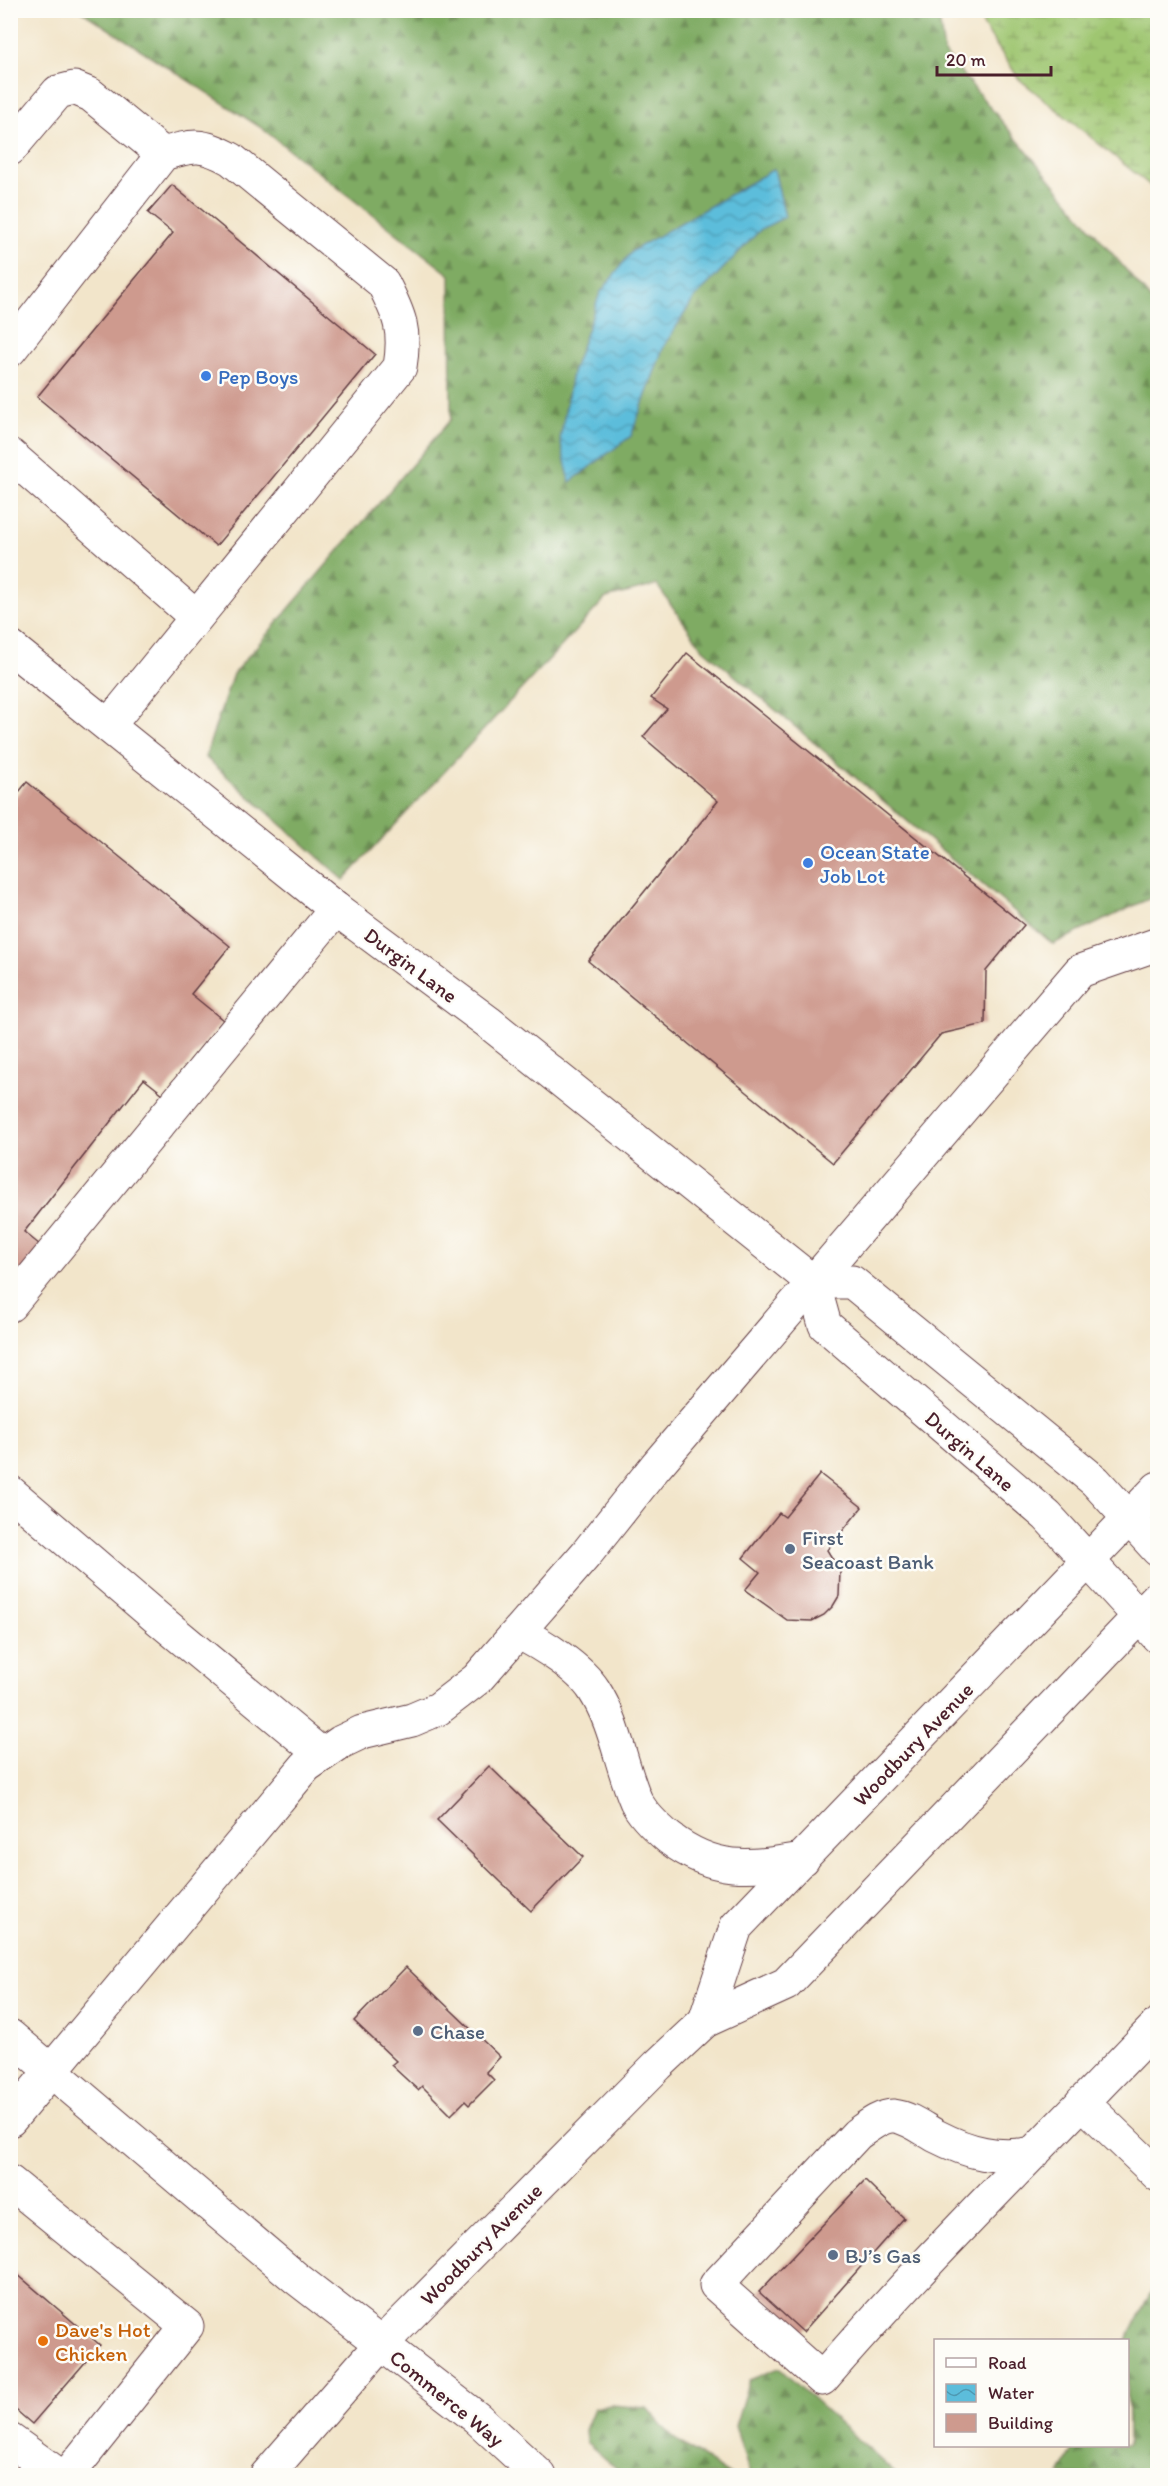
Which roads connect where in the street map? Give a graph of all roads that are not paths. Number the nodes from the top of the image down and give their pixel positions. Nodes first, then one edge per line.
1 (10, 150) edge
2 (163, 154) junction
3 (10, 350) edge
4 (10, 455) edge
5 (196, 617) junction
6 (10, 647) edge
7 (109, 725) junction
8 (336, 909) junction
9 (1158, 944) edge
10 (813, 1282) junction
11 (10, 1305) edge
12 (1158, 1488) edge
13 (10, 1492) edge
14 (1129, 1518) junction
15 (1158, 1550) edge
16 (1088, 1562) junction
17 (1151, 1617) edge
18 (519, 1633) junction
19 (321, 1754) junction
20 (803, 1859) junction
21 (705, 2022) junction
22 (1158, 2024) edge
23 (10, 2036) edge
24 (51, 2070) junction
25 (1076, 2109) junction
26 (10, 2120) edge
27 (1034, 2153) junction
28 (1158, 2175) edge
29 (10, 2182) edge
30 (380, 2345) junction
31 (10, 2440) edge
32 (60, 2475) edge
33 (67, 2475) edge
34 (266, 2475) edge
35 (540, 2475) edge

1 - 2 street
2 - 3 street
2 - 5 street
4 - 5 street
5 - 7 street
6 - 7 street, Durgin Lane
7 - 8 street, Durgin Lane
8 - 10 street, Durgin Lane
8 - 11 street
9 - 10 street
10 - 14 street
10 - 16 street, Durgin Lane
10 - 18 street
12 - 14 street, Woodbury Avenue
13 - 19 street
14 - 15 street
14 - 16 street, Woodbury Avenue
16 - 17 street, Durgin Lane
16 - 20 street, Woodbury Avenue
17 - 21 street, Woodbury Avenue
18 - 19 street
18 - 20 street
19 - 24 street
20 - 21 street, Woodbury Avenue
21 - 30 street, Woodbury Avenue
22 - 25 street
23 - 24 street, Commerce Way
24 - 26 street
24 - 30 street, Commerce Way
25 - 27 street
25 - 28 street
27 - 27 street
29 - 33 street
30 - 34 street, Woodbury Avenue
30 - 35 street, Commerce Way
31 - 32 street

